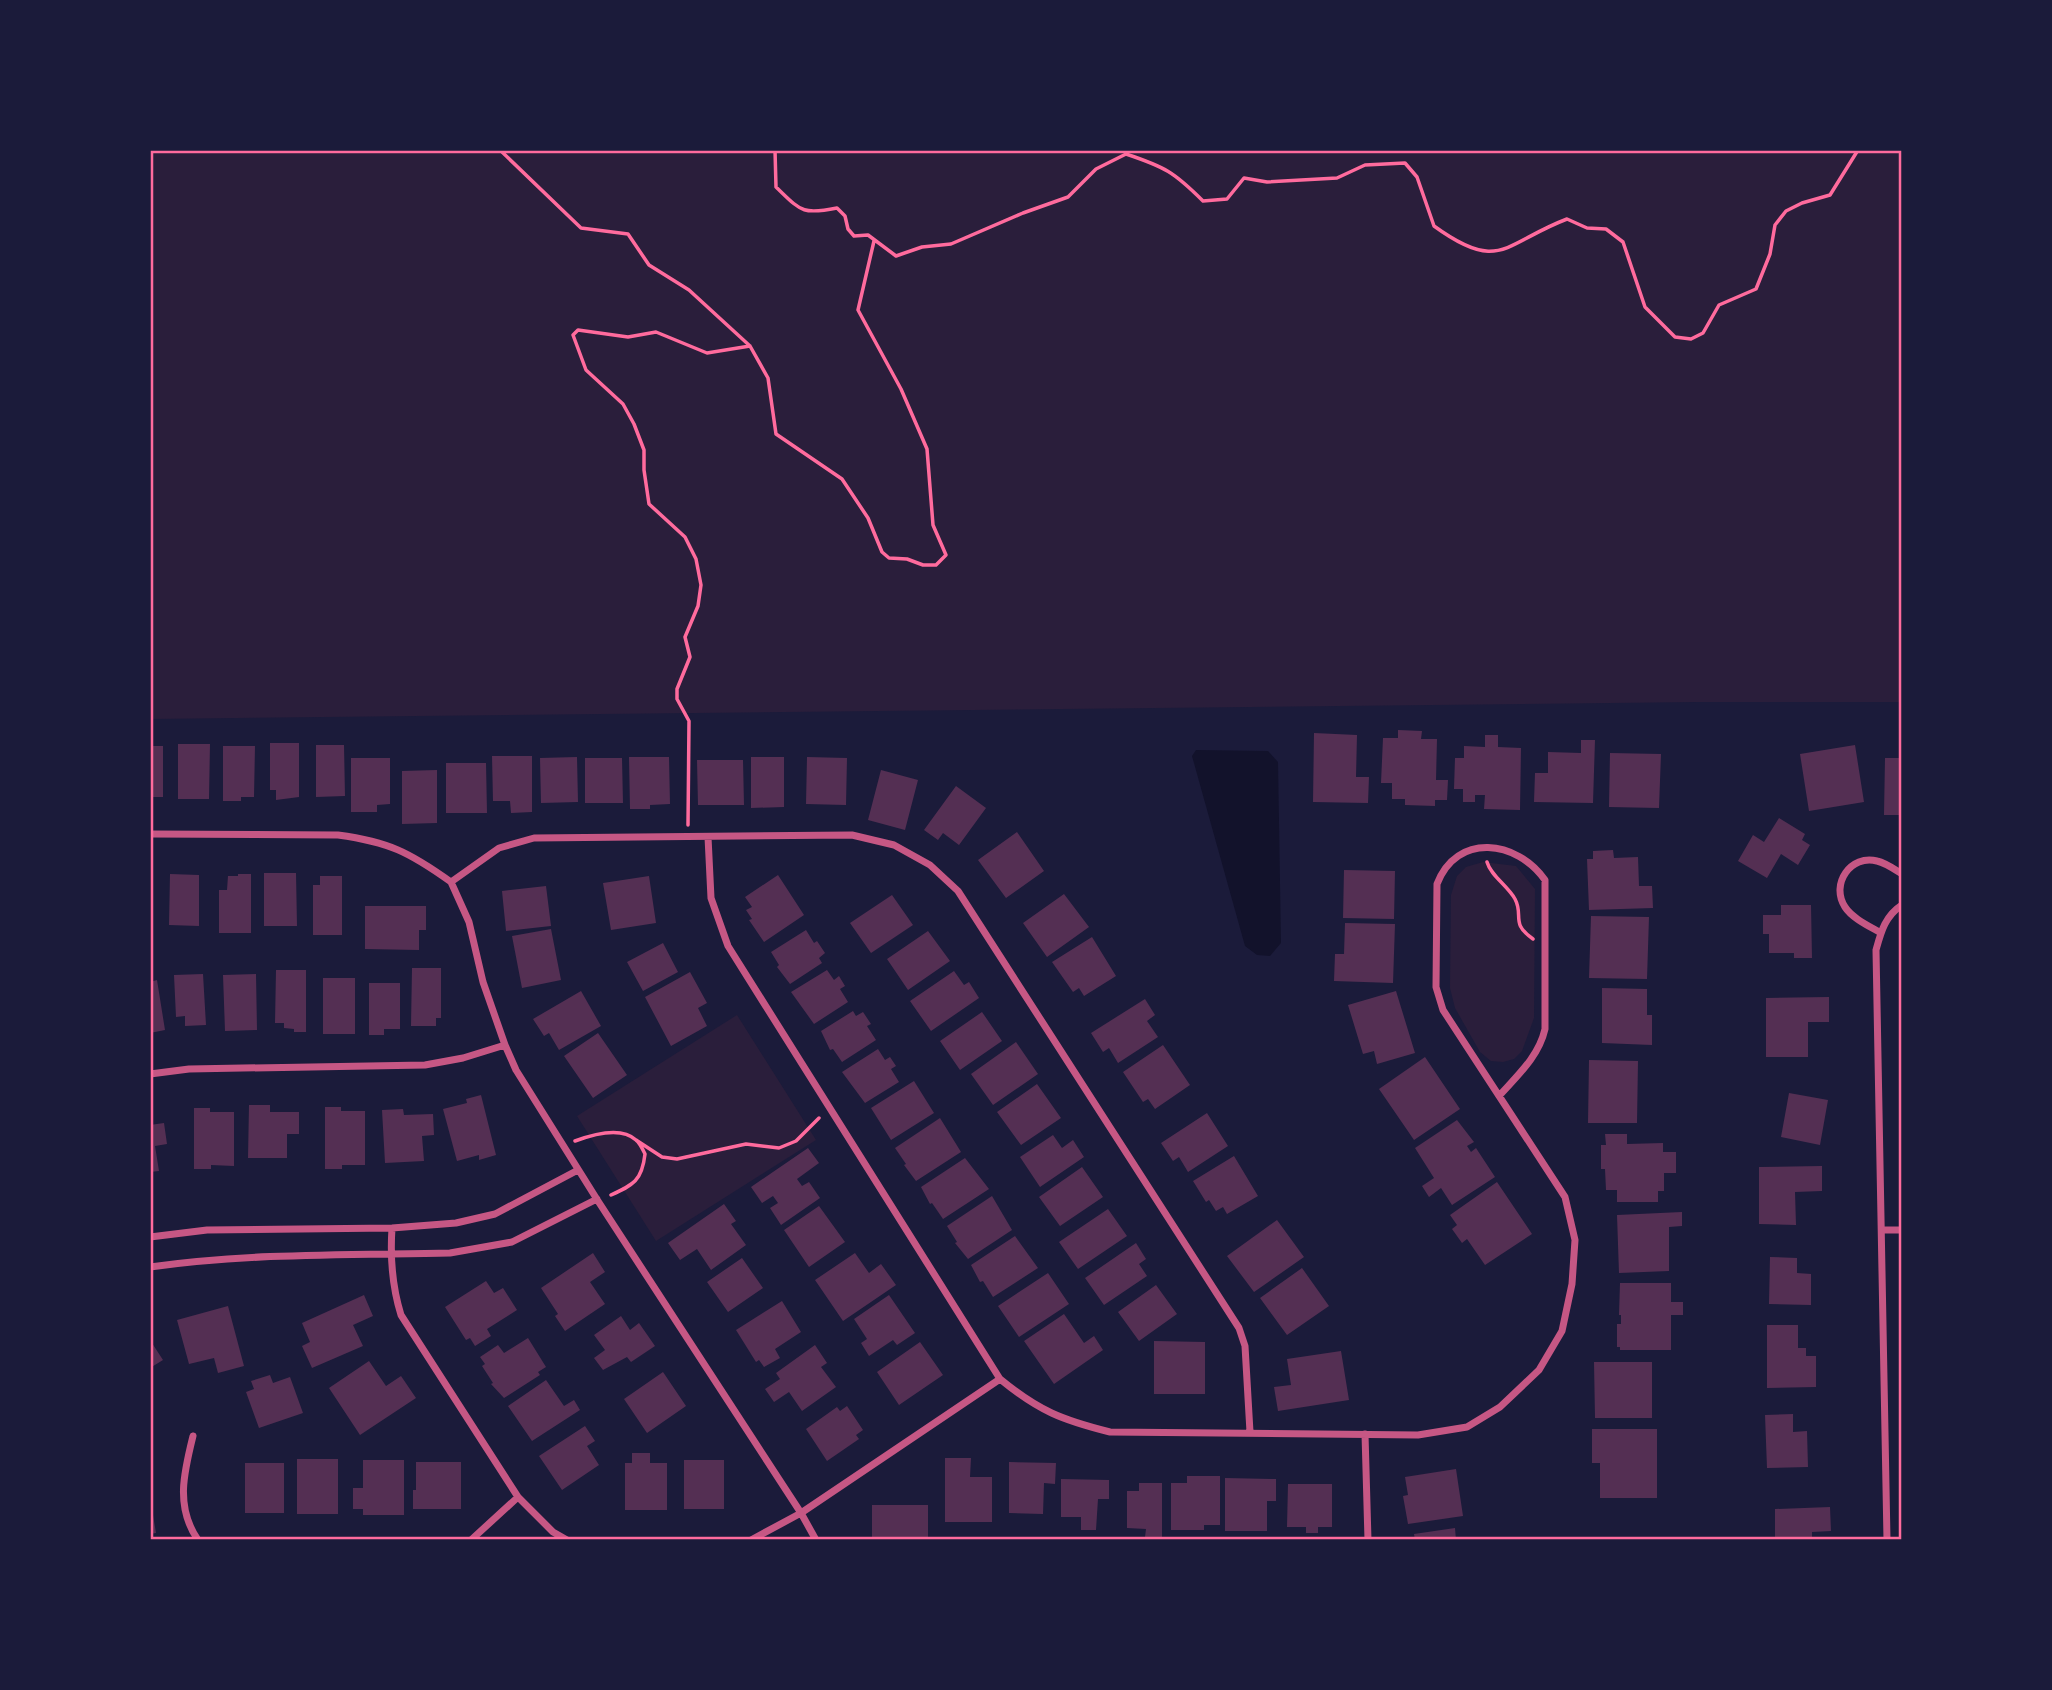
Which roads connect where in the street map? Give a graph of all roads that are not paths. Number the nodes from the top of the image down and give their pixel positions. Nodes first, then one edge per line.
1 (150, 834) edge
2 (708, 837) junction
3 (1902, 874) edge
4 (451, 882) junction
5 (1902, 905) edge
6 (1881, 933) junction
7 (505, 1045) junction
8 (150, 1074) edge
9 (1499, 1096) junction
10 (579, 1170) junction
11 (597, 1200) junction
12 (392, 1228) junction
13 (1882, 1230) junction
14 (1902, 1230) edge
15 (150, 1237) edge
16 (391, 1254) junction
17 (150, 1267) edge
18 (1000, 1379) junction
19 (1250, 1432) junction
20 (1365, 1434) junction
21 (193, 1436) dead end
22 (517, 1496) junction
23 (801, 1513) junction
24 (198, 1539) edge
25 (471, 1539) edge
26 (567, 1539) edge
27 (751, 1539) edge
28 (816, 1539) edge
29 (1368, 1539) edge
30 (1887, 1539) edge

1 - 4 street
2 - 4 street
2 - 18 street
2 - 19 street
3 - 6 street
4 - 7 street
5 - 6 street
6 - 13 street
7 - 8 street
7 - 10 street
9 - 9 street
9 - 20 street
10 - 11 street
10 - 12 street
11 - 16 street
11 - 23 street
12 - 15 street
12 - 16 street
13 - 14 street
13 - 30 street
16 - 17 street
16 - 22 street
18 - 19 street
18 - 23 street
19 - 20 street
20 - 29 street
21 - 24 street
22 - 25 street
22 - 26 street
23 - 27 street
23 - 28 street

